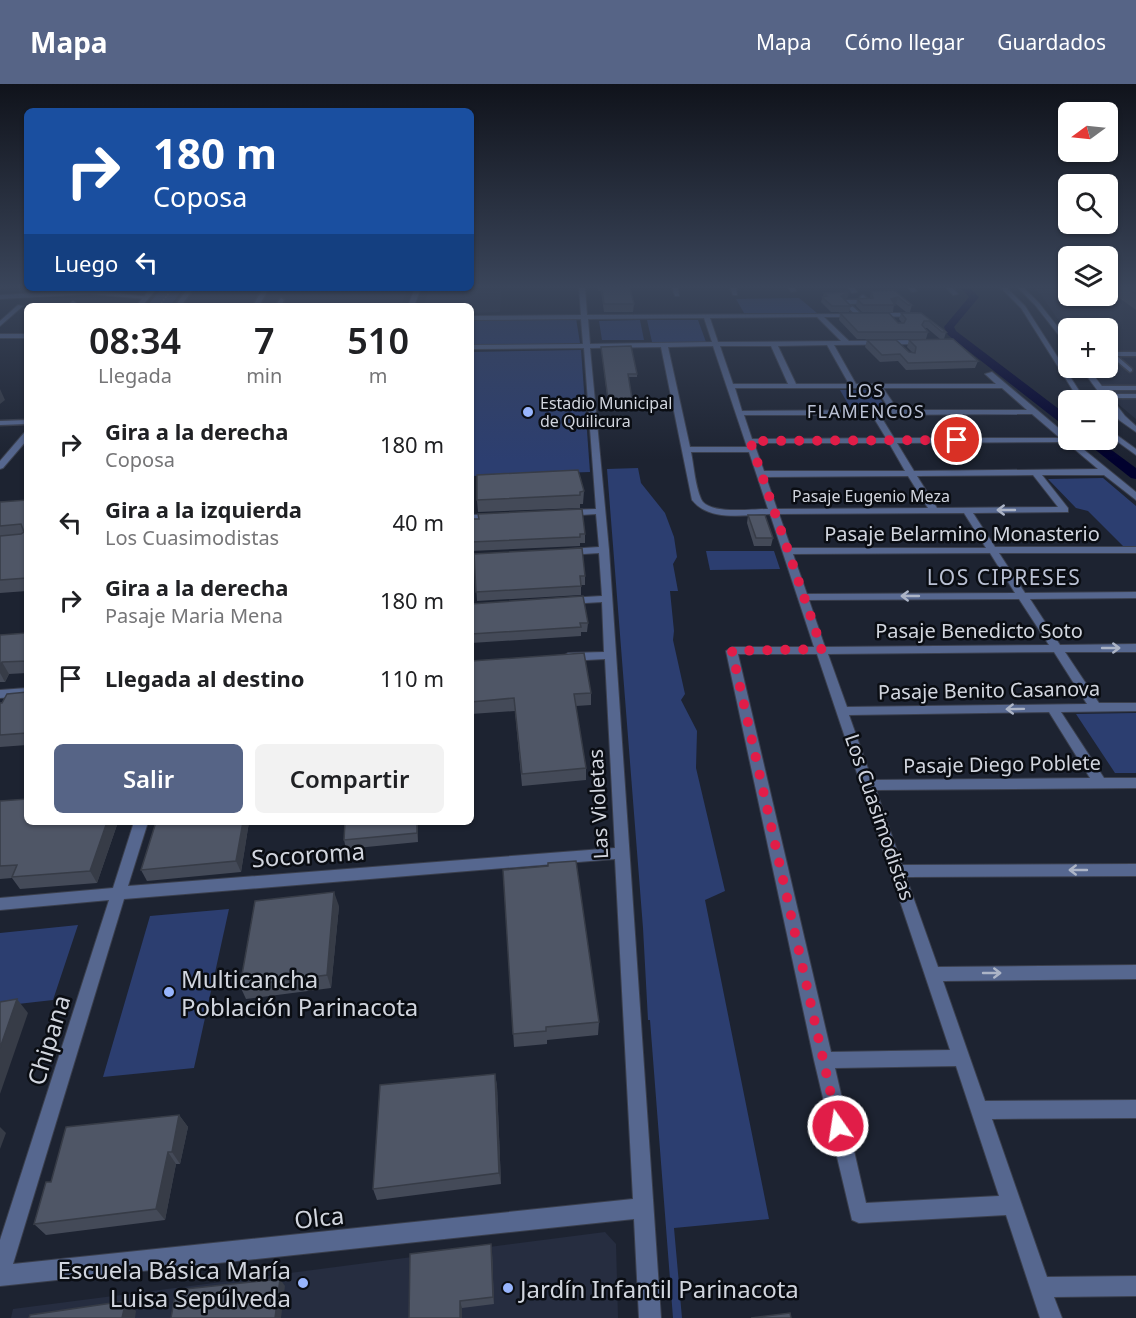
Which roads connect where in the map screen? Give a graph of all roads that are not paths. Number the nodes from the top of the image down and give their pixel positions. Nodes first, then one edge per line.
1 (526, 346) edge
2 (587, 346) edge
3 (664, 346) edge
4 (717, 346) edge
5 (775, 346) edge
6 (831, 346) edge
7 (900, 346) edge
8 (1047, 346) edge
9 (474, 347) edge
10 (1118, 348) edge
11 (1136, 348) edge
12 (904, 350) edge
13 (1050, 350) junction
14 (1058, 350) edge
15 (1136, 354) edge
16 (1130, 370) dead end
17 (989, 374) dead end
18 (1092, 378) edge
19 (731, 386) junction
20 (793, 386) junction
21 (854, 386) junction
22 (878, 386) junction
23 (1004, 386) junction
24 (1136, 387) edge
25 (1100, 388) joint
26 (1076, 390) edge
27 (1118, 396) edge
28 (1136, 396) edge
29 (874, 412) junction
30 (895, 412) junction
31 (1033, 412) junction
32 (1118, 412) edge
33 (740, 413) junction
34 (24, 422) edge
35 (0, 423) edge
36 (1136, 430) edge
37 (1058, 433) edge
38 (24, 438) edge
39 (1118, 439) edge
40 (891, 440) junction
41 (1058, 440) edge
42 (751, 445) junction
43 (688, 450) junction
44 (1079, 450) edge
45 (1136, 453) edge
46 (0, 466) edge
47 (1105, 472) junction
48 (1036, 473) junction
49 (761, 474) junction
50 (912, 474) junction
51 (1136, 497) edge
52 (966, 510) junction
53 (601, 511) junction
54 (934, 511) junction
55 (774, 512) junction
56 (561, 513) edge
57 (505, 516) edge
58 (474, 518) edge
59 (604, 550) junction
60 (992, 550) junction
61 (1136, 550) edge
62 (788, 551) junction
63 (560, 553) edge
64 (1136, 595) edge
65 (1022, 596) junction
66 (804, 597) junction
67 (606, 599) junction
68 (561, 602) edge
69 (1056, 648) junction
70 (1136, 648) edge
71 (822, 649) junction
72 (609, 655) junction
73 (551, 658) edge
74 (24, 693) edge
75 (0, 694) edge
76 (1136, 707) edge
77 (1096, 708) junction
78 (1053, 709) junction
79 (843, 711) junction
80 (1100, 783) junction
81 (1136, 783) edge
82 (869, 785) junction
83 (140, 825) edge
84 (621, 853) junction
85 (1136, 870) edge
86 (899, 871) junction
87 (119, 892) junction
88 (0, 904) edge
89 (1136, 972) edge
90 (934, 974) junction
91 (963, 1058) junction
92 (823, 1060) junction
93 (1136, 1109) edge
94 (981, 1110) junction
95 (1013, 1205) junction
96 (644, 1208) junction
97 (0, 1274) edge
98 (1136, 1286) edge
99 (1041, 1287) junction
100 (650, 1318) edge
101 (1051, 1318) edge

1 - 9 street
2 - 53 street, Las Violetas
3 - 43 street, Pasaje Eugenio Meza
4 - 19 street, Los Cuasimodistas
5 - 20 street
6 - 21 street
7 - 12 lane
8 - 13 street
10 - 11 lane
13 - 14 street
13 - 26 street
15 - 16 lane
17 - 23 street
18 - 25 street
19 - 20 street
19 - 33 street, Los Cuasimodistas
20 - 21 street
21 - 22 street
22 - 23 street
22 - 30 street
23 - 31 street
24 - 25 lane
27 - 28 lane
29 - 30 street
29 - 33 street
29 - 40 street
30 - 31 street
31 - 37 street
32 - 36 street
33 - 42 street, Los Cuasimodistas
34 - 35 lane
38 - 46 street
39 - 45 street
40 - 41 street
40 - 42 street
40 - 50 street
42 - 43 street
42 - 49 street, Los Cuasimodistas
43 - 55 street, Pasaje Eugenio Meza
44 - 47 street
47 - 48 street
47 - 51 street
48 - 50 street
48 -> 52 street, Pasaje Eugenio Meza
49 - 50 street
49 - 55 street, Los Cuasimodistas
50 - 54 street
52 - 54 street, Pasaje Eugenio Meza
52 - 60 street
53 - 56 street
53 - 59 street, Las Violetas
54 - 55 street, Pasaje Eugenio Meza
55 - 62 street, Los Cuasimodistas
57 - 58 street
59 - 63 street
59 - 67 street, Las Violetas
60 - 61 street, Pasaje Belarmino Monasterio
60 - 62 street, Pasaje Belarmino Monasterio
60 - 65 street
62 - 66 street, Los Cuasimodistas
64 - 65 street
65 -> 66 street
65 - 69 street
66 - 71 street, Los Cuasimodistas
67 - 68 street
67 - 72 street, Las Violetas
69 -> 70 street, Pasaje Benedicto Soto
69 - 71 street, Pasaje Benedicto Soto
69 - 77 street
71 - 79 street, Los Cuasimodistas
71 - 92 street, Pasaje Benedicto Soto
72 - 73 street
72 - 84 street, Las Violetas
74 - 75 street
76 - 77 street, Pasaje Benito Casanova
77 - 78 street, Pasaje Benito Casanova
78 -> 79 street, Pasaje Benito Casanova
78 - 80 street
79 - 82 street, Los Cuasimodistas
80 - 81 street, Pasaje Diego Poblete
80 - 82 street, Pasaje Diego Poblete
82 - 86 street, Los Cuasimodistas
83 - 87 street, Chipana
84 - 87 street, Socoroma
84 - 96 street, Las Violetas
85 -> 86 street
86 - 90 street, Los Cuasimodistas
87 - 88 street, Socoroma
87 - 97 street, Chipana
90 -> 89 street
90 - 91 street, Los Cuasimodistas
91 - 92 street
91 - 94 street, Los Cuasimodistas
92 - 95 street
93 - 94 street
94 - 95 street, Los Cuasimodistas
95 - 99 street, Los Cuasimodistas
96 - 97 street, Olca
96 - 100 street, Las Violetas
98 - 99 street
99 - 101 street, Los Cuasimodistas

